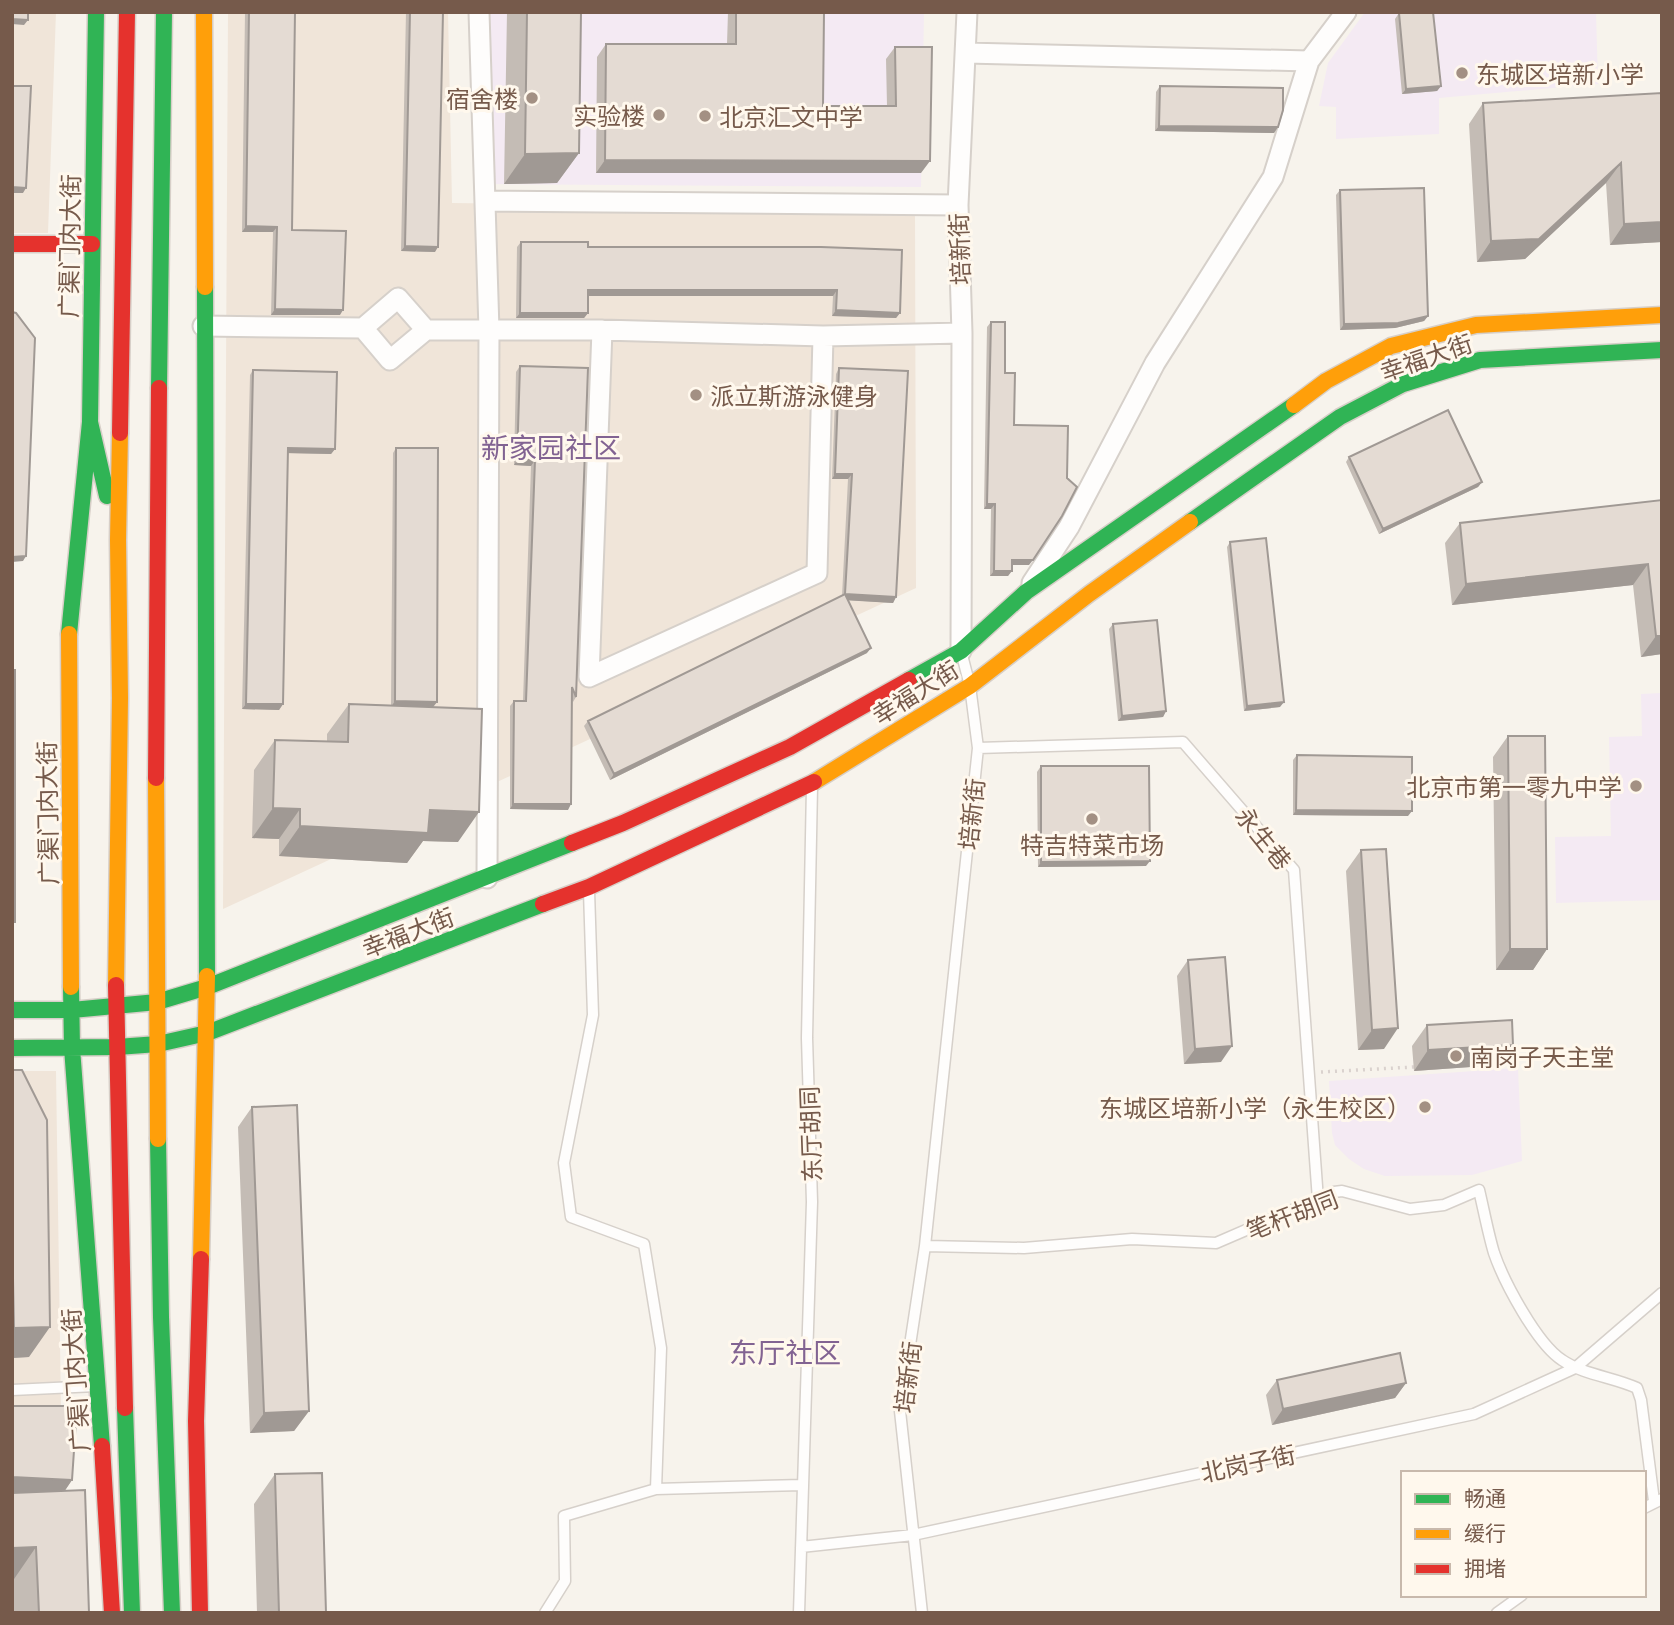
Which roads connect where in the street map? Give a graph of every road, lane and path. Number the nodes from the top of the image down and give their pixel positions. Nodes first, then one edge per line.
1 (96, 12) edge
2 (127, 12) edge
3 (164, 12) edge
4 (204, 12) edge
5 (479, 12) edge
6 (967, 12) edge
7 (1346, 12) edge
8 (966, 53) junction
9 (1309, 61) junction
10 (485, 201) junction
11 (957, 205) junction
12 (12, 244) edge
13 (92, 250) junction
14 (12, 255) edge
15 (1662, 315) edge
16 (204, 326) junction
17 (363, 328) junction
18 (426, 330) junction
19 (489, 330) junction
20 (602, 330) junction
21 (962, 333) junction
22 (823, 336) junction
23 (1662, 350) edge
24 (90, 422) junction
25 (118, 540) junction
26 (1026, 592) junction
27 (961, 651) junction
28 (970, 686) junction
29 (978, 748) junction
30 (813, 783) junction
31 (487, 878) junction
32 (589, 887) junction
33 (207, 987) junction
34 (157, 1002) junction
35 (116, 1007) junction
36 (12, 1010) edge
37 (72, 1010) junction
38 (207, 1032) junction
39 (158, 1044) junction
40 (117, 1047) junction
41 (12, 1048) edge
42 (72, 1048) junction
43 (1413, 1067) dead end
44 (1308, 1073) junction
45 (1318, 1200) junction
46 (925, 1246) junction
47 (1662, 1293) edge
48 (1575, 1368) junction
49 (98, 1386) junction
50 (12, 1390) edge
51 (802, 1485) junction
52 (656, 1489) junction
53 (1658, 1500) edge
54 (913, 1535) junction
55 (801, 1547) junction
56 (1519, 1597) edge
57 (112, 1613) edge
58 (132, 1613) edge
59 (172, 1613) edge
60 (200, 1613) edge
61 (545, 1613) edge
62 (799, 1613) edge
63 (922, 1613) edge
64 (1497, 1613) edge

1 - 13 main road, 广渠门内大街
2 - 25 main road, 广渠门内大街
3 - 34 main road
4 - 16 main road
5 - 10 street
6 - 8 street, 培新街
7 - 9 street
8 - 9 street
8 - 11 street, 培新街
9 - 26 street
10 - 11 street
10 - 19 street
11 - 21 street, 培新街
12 - 13 main road
13 - 14 main road
13 - 24 main road, 广渠门内大街
15 - 26 main road, 幸福大街
16 - 17 street
16 - 33 main road
17 - 18 street
17 - 18 street
18 - 19 street
19 - 20 street
19 - 31 street
20 - 22 street
20 - 22 street
21 - 22 street
21 - 27 street, 培新街
23 - 28 main road, 幸福大街
24 - 25 main road
24 - 37 main road, 广渠门内大街
25 - 35 main road, 广渠门内大街
26 - 27 main road, 幸福大街
27 - 28 lane, 培新街
27 - 31 main road, 幸福大街
28 - 29 lane, 培新街
28 - 30 main road, 幸福大街
29 - 44 lane, 永生巷
29 - 46 lane, 培新街
30 - 32 main road, 幸福大街
30 - 51 lane, 东厅胡同
31 - 33 main road, 幸福大街
32 - 38 main road, 幸福大街
32 - 52 lane
33 - 34 main road, 幸福大街
33 - 38 main road
34 - 35 main road, 幸福大街
34 - 39 main road
35 - 37 main road, 幸福大街
35 - 40 main road, 广渠门内大街
36 - 37 main road, 幸福大街
37 - 42 main road, 广渠门内大街
38 - 39 main road, 幸福大街
38 - 60 main road
39 - 40 main road, 幸福大街
39 - 59 main road
40 - 42 main road, 幸福大街
40 - 58 main road, 广渠门内大街
41 - 42 main road, 幸福大街
42 - 49 main road, 广渠门内大街
43 - 44 path
44 - 45 lane, 永生巷
45 - 46 lane, 笔杆胡同
45 - 48 lane, 笔杆胡同
46 - 54 lane, 培新街
47 - 48 lane, 北岗子街
48 - 53 lane, 笔杆胡同
48 - 54 lane, 北岗子街
49 - 50 lane
49 - 57 main road, 广渠门内大街
51 - 52 lane
51 - 55 lane, 东厅胡同
52 - 61 lane
54 - 55 lane, 北岗子街
54 - 63 lane, 培新街
55 - 62 lane, 东厅胡同
56 - 64 lane

